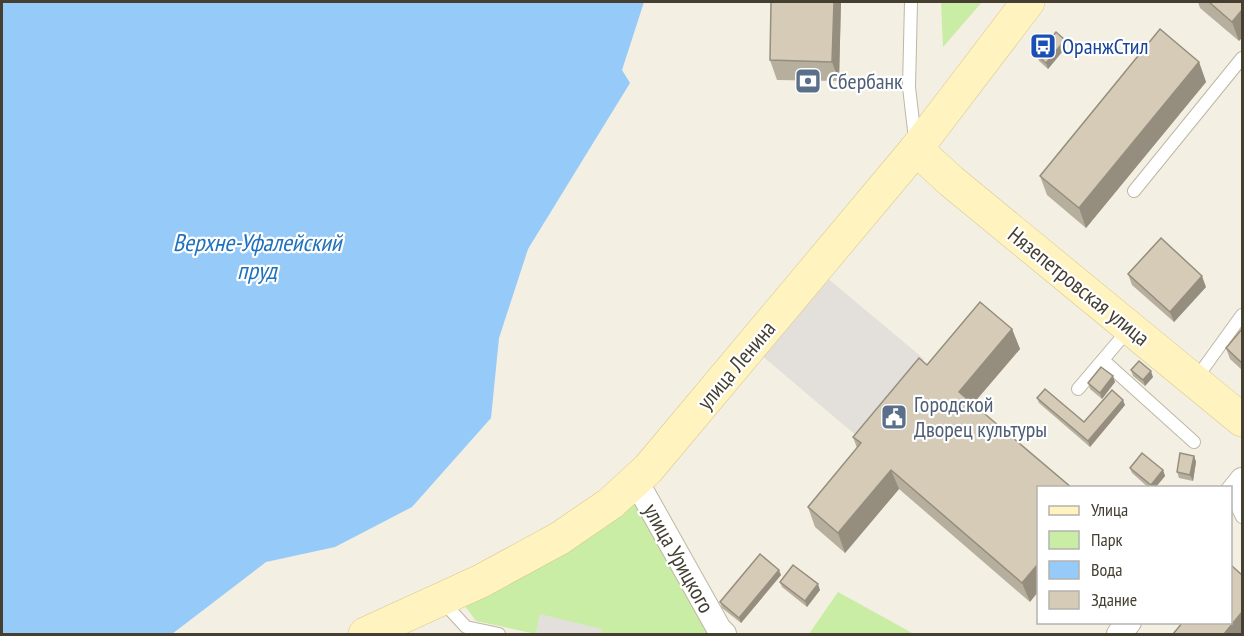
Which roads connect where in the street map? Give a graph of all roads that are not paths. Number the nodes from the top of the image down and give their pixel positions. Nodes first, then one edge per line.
1 (911, 2) edge
2 (1028, 2) edge
3 (1242, 58) edge
4 (916, 149) junction
5 (1134, 191) dead end
6 (1242, 315) edge
7 (1130, 328) junction
8 (1103, 360) junction
9 (1194, 381) junction
10 (1078, 389) dead end
11 (1242, 420) edge
12 (1194, 442) dead end
13 (1242, 480) edge
14 (636, 481) junction
15 (1232, 494) edge
16 (1232, 497) edge
17 (1242, 517) edge
18 (442, 601) junction
19 (365, 634) edge
20 (499, 634) edge
21 (724, 634) edge

1 - 4 lane
2 - 4 main road, улица Ленина
3 - 5 lane
4 - 7 main road, Нязепетровская улица
4 - 14 main road, улица Ленина
6 - 9 lane
7 - 8 lane
7 - 9 main road, Нязепетровская улица
8 - 10 lane
8 - 12 lane
9 - 11 main road, Нязепетровская улица
13 - 15 street
14 - 18 main road, улица Ленина
14 - 21 street, улица Урицкого
16 - 17 lane
18 - 19 main road, улица Ленина
18 - 20 lane

